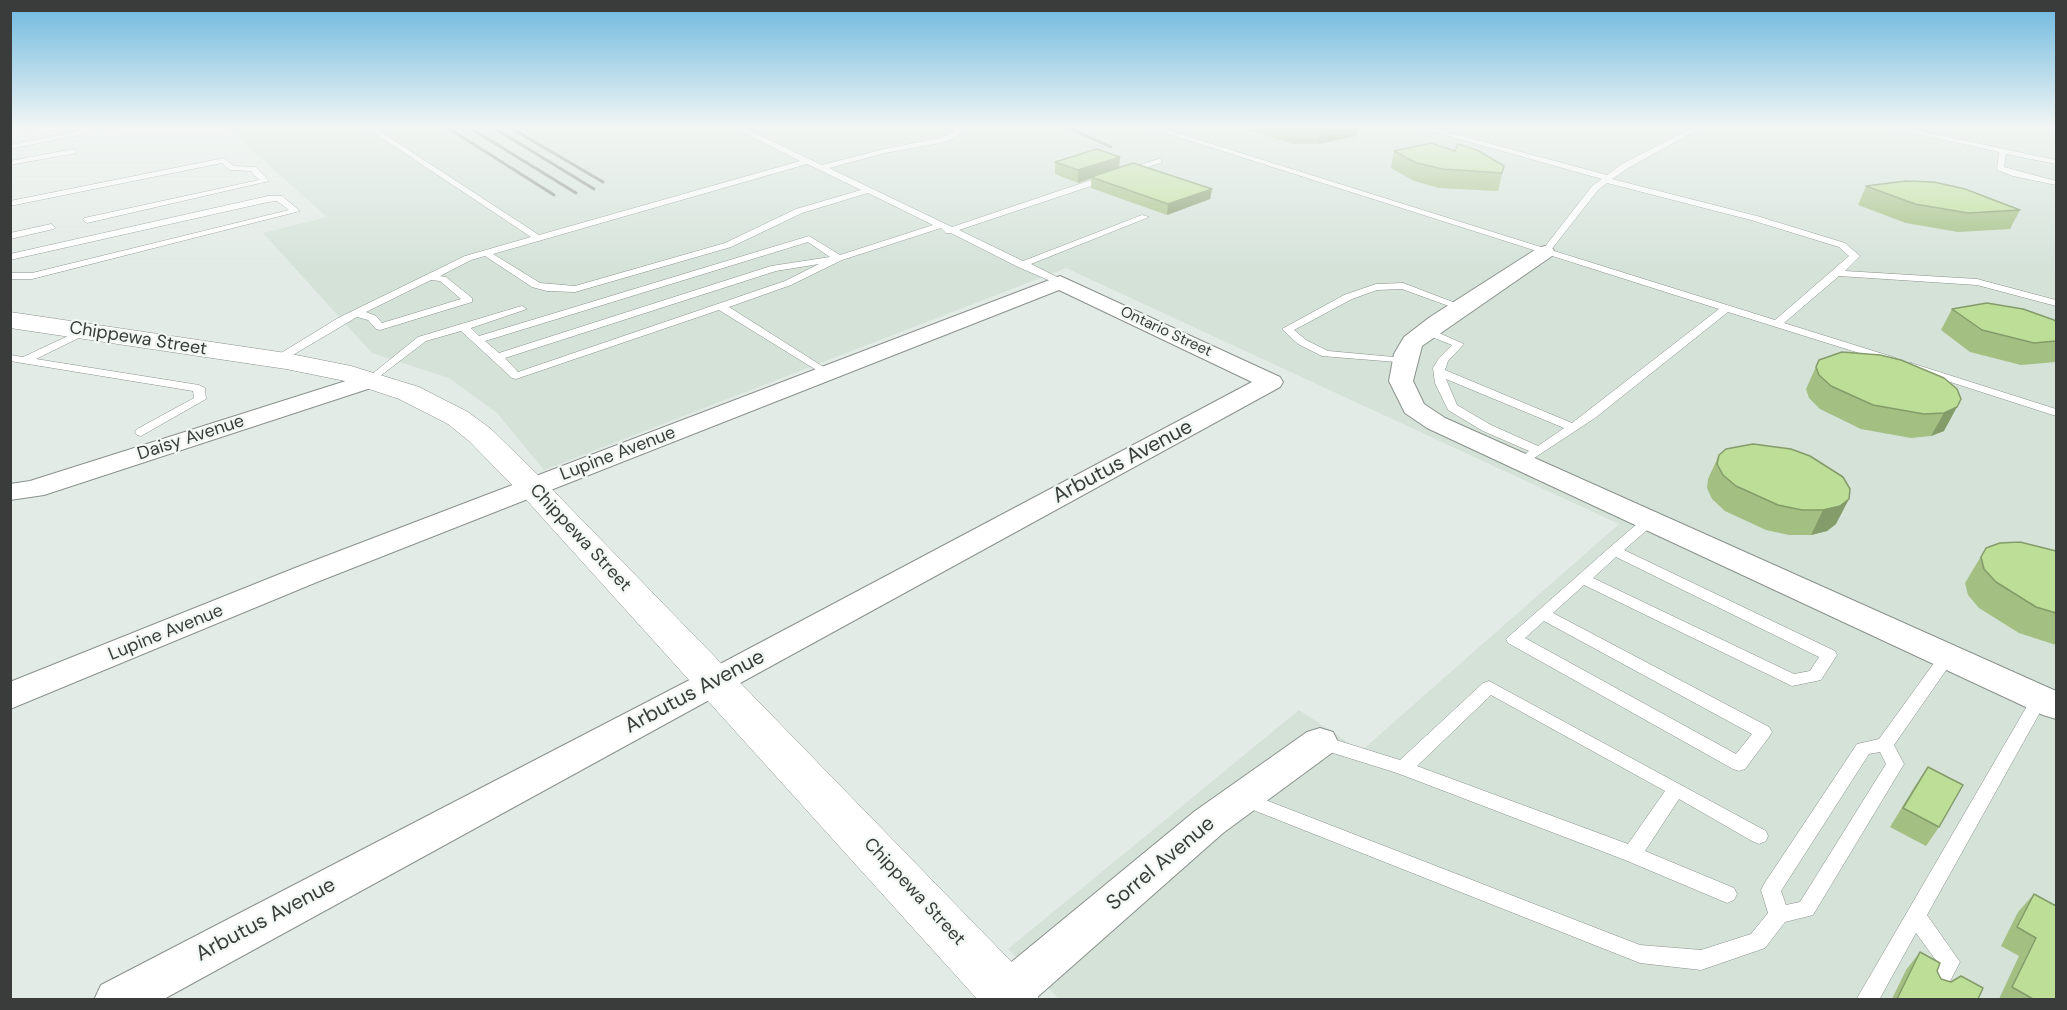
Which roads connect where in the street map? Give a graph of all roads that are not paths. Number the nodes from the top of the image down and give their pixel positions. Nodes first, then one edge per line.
1 (150, 175) edge
2 (259, 175) edge
3 (442, 175) edge
4 (761, 175) edge
5 (835, 175) edge
6 (1116, 175) edge
7 (1302, 175) edge
8 (1592, 175) edge
9 (1611, 175) edge
10 (2021, 175) edge
11 (1606, 179) junction
12 (2056, 183) edge
13 (866, 190) junction
14 (10, 204) edge
15 (1145, 217) dead end
16 (87, 220) dead end
17 (939, 226) junction
18 (51, 227) dead end
19 (949, 231) junction
20 (10, 236) edge
21 (538, 238) junction
22 (1545, 252) junction
23 (486, 253) junction
24 (10, 257) edge
25 (839, 258) junction
26 (1021, 265) junction
27 (1837, 273) junction
28 (10, 276) edge
29 (430, 277) junction
30 (1060, 282) junction
31 (2056, 303) edge
32 (722, 307) junction
33 (1461, 307) junction
34 (1728, 307) junction
35 (522, 309) dead end
36 (357, 313) junction
37 (10, 320) edge
38 (1777, 322) junction
39 (463, 327) junction
40 (85, 331) junction
41 (1426, 331) junction
42 (477, 340) junction
43 (496, 357) junction
44 (10, 358) edge
45 (25, 360) junction
46 (277, 360) junction
47 (1405, 361) junction
48 (1439, 372) junction
49 (826, 373) junction
50 (371, 380) junction
51 (1271, 382) joint
52 (2056, 412) edge
53 (1572, 428) junction
54 (141, 432) dead end
55 (1530, 456) junction
56 (532, 487) junction
57 (10, 492) edge
58 (1650, 520) junction
59 (1614, 551) junction
60 (1583, 579) junction
61 (1543, 614) junction
62 (1948, 656) junction
63 (717, 681) junction
64 (10, 696) edge
65 (2048, 702) edge
66 (1320, 742) joint
67 (1885, 744) junction
68 (1403, 768) junction
69 (1676, 789) junction
70 (1241, 798) junction
71 (1759, 836) dead end
72 (1632, 854) junction
73 (1727, 894) dead end
74 (1779, 915) junction
75 (1915, 915) junction
76 (1935, 988) edge
77 (1010, 996) edge
78 (117, 999) edge
79 (1867, 999) edge

1 - 14 lane
2 - 16 lane
3 - 21 lane
4 - 21 lane
5 - 13 lane
6 - 19 lane
7 - 22 lane
8 - 11 lane
9 - 11 lane
10 - 12 lane
11 - 22 lane
11 - 27 lane
13 - 17 lane
13 - 23 lane
15 - 26 lane
17 - 19 lane
17 - 25 lane
18 - 20 lane
19 - 26 lane
21 - 23 lane
22 - 33 street
22 - 34 lane
23 - 29 lane
24 - 28 lane
25 - 32 lane
25 - 42 lane
25 - 43 lane
26 - 30 lane
27 - 31 lane
27 - 38 lane
29 - 36 lane
29 - 36 lane
30 - 49 street, Lupine Avenue
30 - 51 street, Ontario Street
32 - 43 lane
32 - 49 lane
33 - 41 street
33 - 47 lane
34 - 38 lane
34 - 53 lane
35 - 39 lane
36 - 46 lane
37 - 40 main road, Chippewa Street
38 - 52 lane
39 - 42 lane
39 - 50 lane
40 - 45 lane
40 - 46 main road, Chippewa Street
41 - 47 street
41 - 48 lane
42 - 43 lane
44 - 45 lane
45 - 54 lane
46 - 50 main road, Chippewa Street
47 - 55 street
48 - 53 lane
48 - 55 lane
49 - 56 street, Lupine Avenue
50 - 56 main road, Chippewa Street
50 - 57 street, Daisy Avenue
51 - 63 street, Arbutus Avenue
53 - 55 lane
55 - 58 street
56 - 63 main road, Chippewa Street
56 - 64 street, Lupine Avenue
58 - 59 lane
58 - 62 street
59 - 60 lane
59 - 60 lane
60 - 61 lane
61 - 61 lane
62 - 65 street
62 - 67 lane
63 - 77 main road, Chippewa Street
63 - 78 street, Arbutus Avenue
65 - 75 lane
66 - 68 lane
66 - 70 street, Sorrel Avenue
67 - 74 lane
67 - 74 lane
68 - 69 lane
68 - 72 lane
69 - 71 lane
69 - 72 lane
70 - 74 lane
70 - 77 street, Sorrel Avenue
72 - 73 lane
75 - 76 lane
75 - 79 lane

